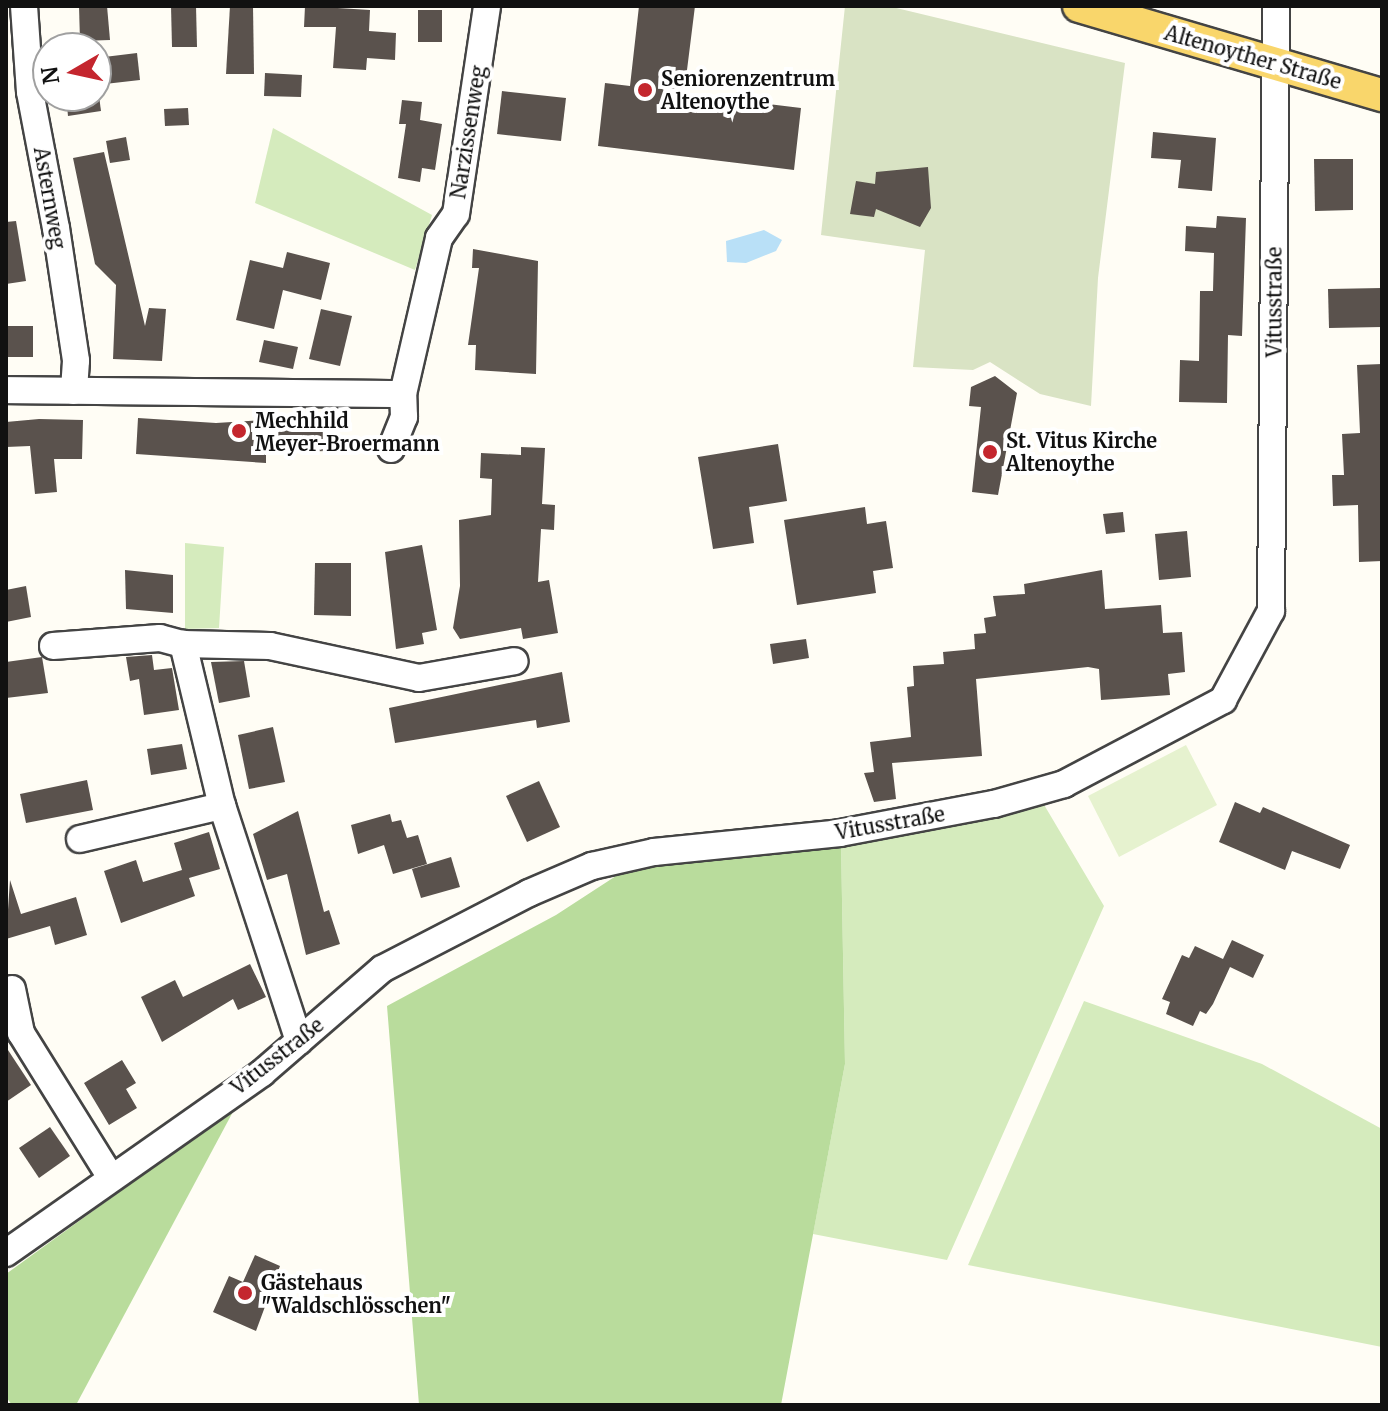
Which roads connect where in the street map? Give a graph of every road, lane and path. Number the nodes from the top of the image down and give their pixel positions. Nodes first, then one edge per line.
1 (24, 6) edge
2 (487, 6) edge
3 (1079, 6) edge
4 (1276, 6) edge
5 (1275, 63) junction
6 (1382, 95) edge
7 (6, 390) edge
8 (74, 391) junction
9 (403, 394) junction
10 (391, 449) dead end
11 (183, 644) junction
12 (53, 646) dead end
13 (515, 661) dead end
14 (222, 806) junction
15 (80, 839) dead end
16 (12, 989) dead end
17 (299, 1041) junction
18 (110, 1176) junction
19 (6, 1253) edge

1 - 8 street, Asternweg
2 - 9 street, Narzissenweg
3 - 5 main road, Altenoyther Straße
4 - 5 street, Vitusstraße
5 - 6 main road, Altenoyther Straße
5 - 17 street, Vitusstraße
7 - 8 street
8 - 9 street
9 - 10 street, Narzissenweg
11 - 12 street
11 - 13 street
11 - 14 street
14 - 15 street
14 - 17 street
16 - 18 street
17 - 18 street, Vitusstraße
18 - 19 street, Vitusstraße

